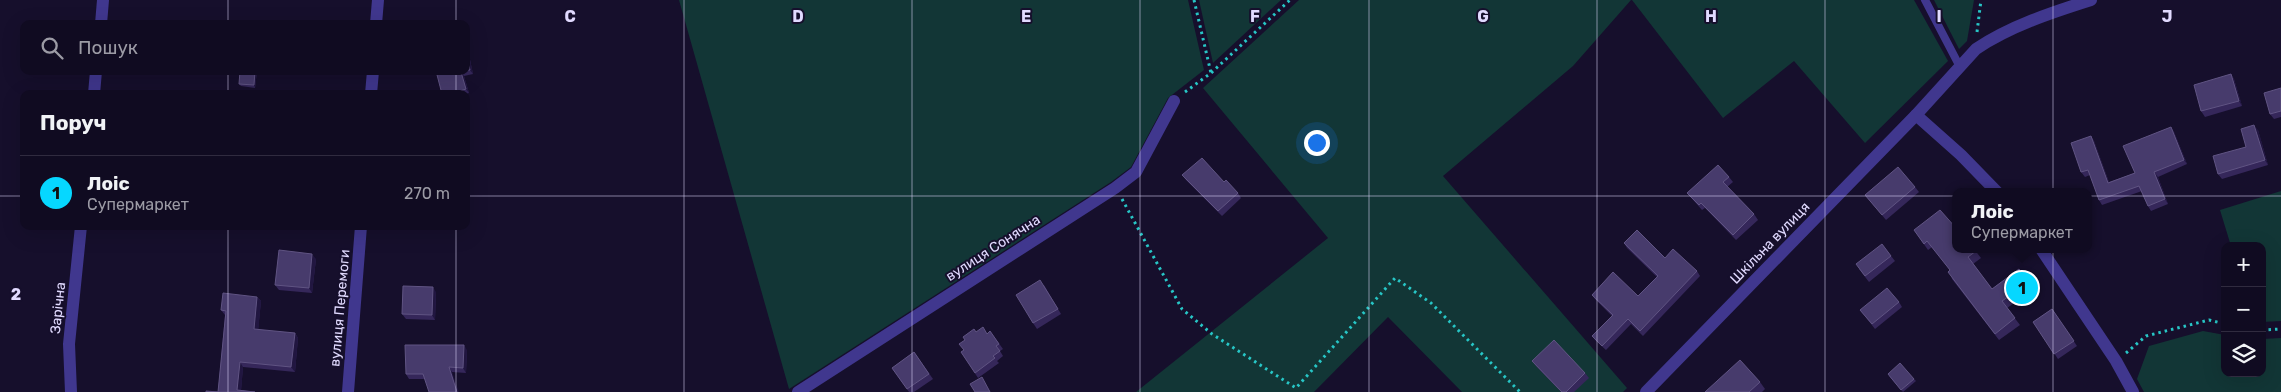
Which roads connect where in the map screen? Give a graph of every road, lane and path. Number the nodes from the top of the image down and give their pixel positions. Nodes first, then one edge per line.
1 (103, 0) edge
2 (378, 0) edge
3 (1194, 0) edge
4 (1290, 0) edge
5 (1925, 0) edge
6 (1981, 0) edge
7 (2092, 0) edge
8 (101, 20) edge
9 (376, 20) edge
10 (1976, 49) junction
11 (1960, 67) junction
12 (1211, 73) junction
13 (96, 75) edge
14 (373, 75) edge
15 (94, 90) edge
16 (371, 90) edge
17 (1174, 101) joint
18 (1916, 115) junction
19 (1115, 188) junction
20 (1993, 188) edge
21 (81, 230) edge
22 (361, 230) edge
23 (2044, 253) edge
24 (2221, 323) edge
25 (2281, 329) edge
26 (2266, 330) edge
27 (2116, 361) junction
28 (71, 392) edge
29 (348, 392) edge
30 (798, 392) edge
31 (1520, 392) edge
32 (1646, 392) edge
33 (2133, 392) edge

1 - 8 street
2 - 9 street
3 - 12 path
4 - 12 path
5 - 11 lane
6 - 10 path
7 - 10 street, Шкільна вулиця
10 - 11 street, Шкільна вулиця
11 - 18 street, Шкільна вулиця
12 - 17 path
13 - 15 street
14 - 16 street
17 - 19 street, вулиця Сонячна
18 - 20 street
18 - 32 street, Шкільна вулиця
19 - 30 street, вулиця Сонячна
19 - 31 path
21 - 28 street, Зарічна
22 - 29 street, вулиця Перемоги
23 - 27 street
24 - 27 path
25 - 26 path
27 - 33 street

